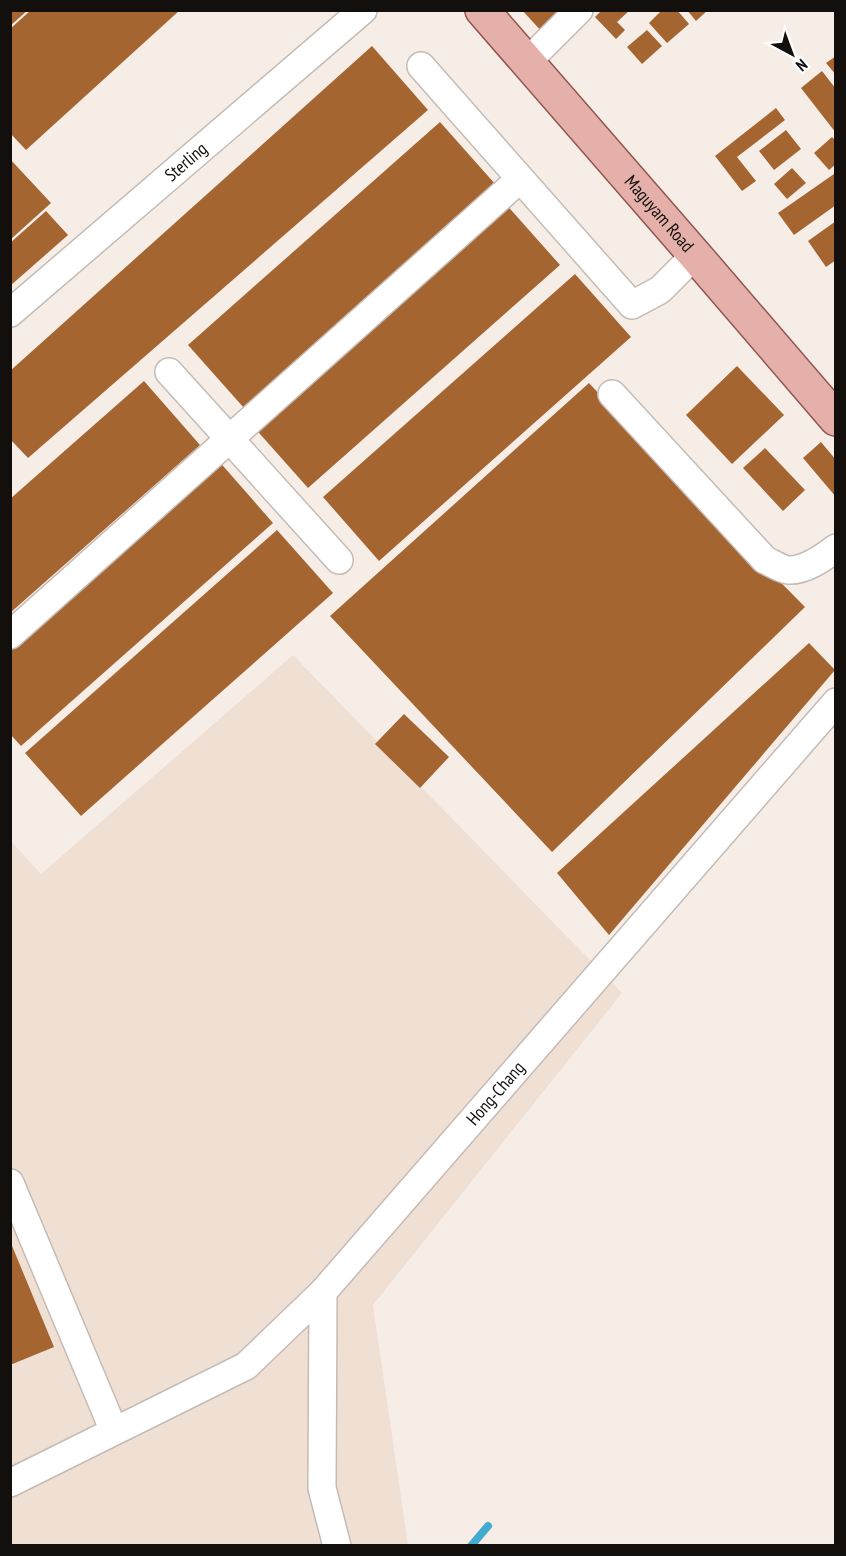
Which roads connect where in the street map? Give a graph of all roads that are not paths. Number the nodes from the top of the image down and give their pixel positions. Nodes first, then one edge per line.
1 (363, 10) edge
2 (482, 10) edge
3 (579, 10) edge
4 (527, 62) junction
5 (421, 66) dead end
6 (520, 178) junction
7 (695, 255) junction
8 (10, 313) edge
9 (169, 372) dead end
10 (612, 394) dead end
11 (836, 419) edge
12 (230, 438) junction
13 (836, 548) edge
14 (339, 560) dead end
15 (10, 635) edge
16 (836, 702) edge
17 (10, 1183) edge
18 (323, 1292) junction
19 (114, 1431) junction
20 (10, 1483) edge
21 (337, 1545) edge

1 - 8 street, Sterling
2 - 4 main road, Maguyam Road
3 - 4 street
4 - 7 main road, Maguyam Road
5 - 6 street
6 - 7 street
6 - 12 street
7 - 11 main road, Maguyam Road
9 - 12 street
10 - 13 street
12 - 14 street
12 - 15 street
16 - 18 street, Hong-Chang
17 - 19 street
18 - 19 street, Hong-Chang
18 - 21 street
19 - 20 street, Hong-Chang

